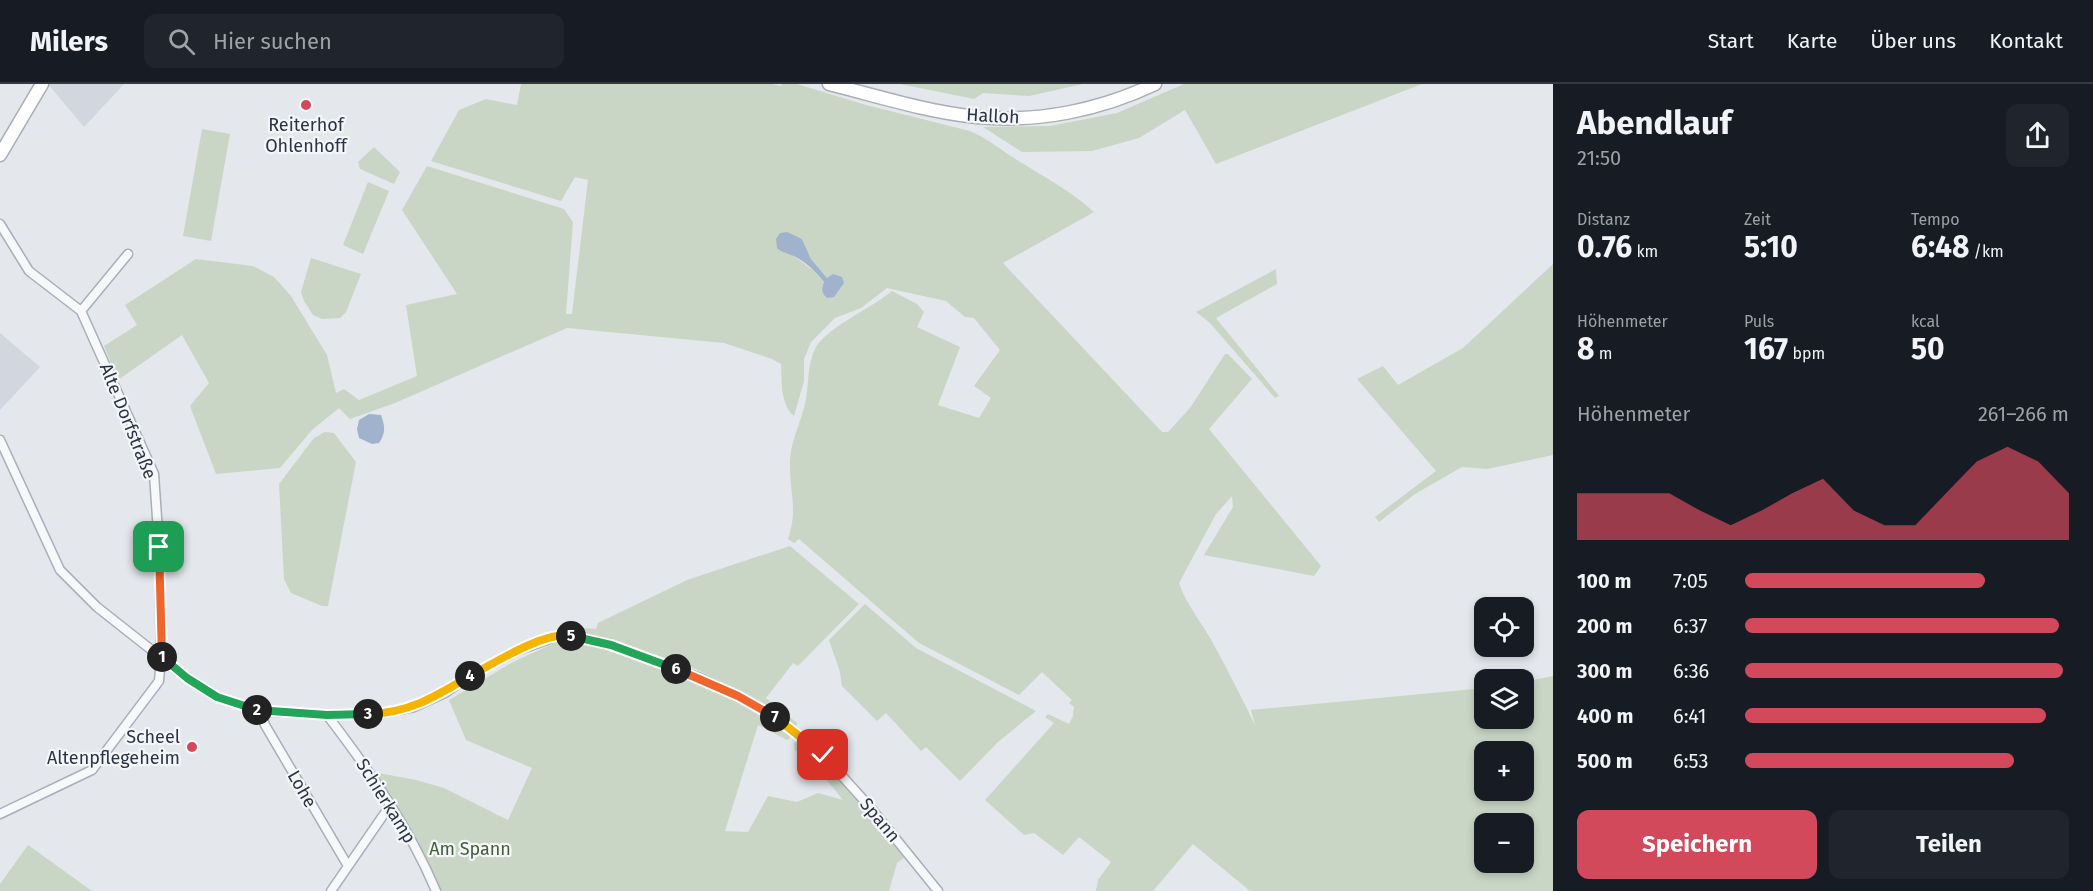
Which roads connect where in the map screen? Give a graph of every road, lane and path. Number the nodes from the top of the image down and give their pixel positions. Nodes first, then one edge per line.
1 (42, 84) edge
2 (829, 84) edge
3 (1155, 84) edge
4 (0, 155) edge
5 (0, 224) edge
6 (128, 254) dead end
7 (81, 311) junction
8 (0, 440) edge
9 (161, 657) junction
10 (260, 711) junction
11 (327, 715) junction
12 (390, 804) junction
13 (0, 814) edge
14 (348, 866) junction
15 (331, 891) edge
16 (436, 891) edge
17 (938, 891) edge

1 - 4 main road
2 - 3 main road, Halloh
5 - 7 street, Alte Dorfstraße
6 - 7 street
7 - 9 street, Alte Dorfstraße
8 - 9 street, Spann
9 - 10 street, Spann
9 - 13 street, Alte Dorfstraße
10 - 11 street, Spann
10 - 14 street, Lohe
11 - 12 street, Schierkamp
11 - 17 street, Spann
12 - 14 street
12 - 16 street, Schierkamp
14 - 15 street

